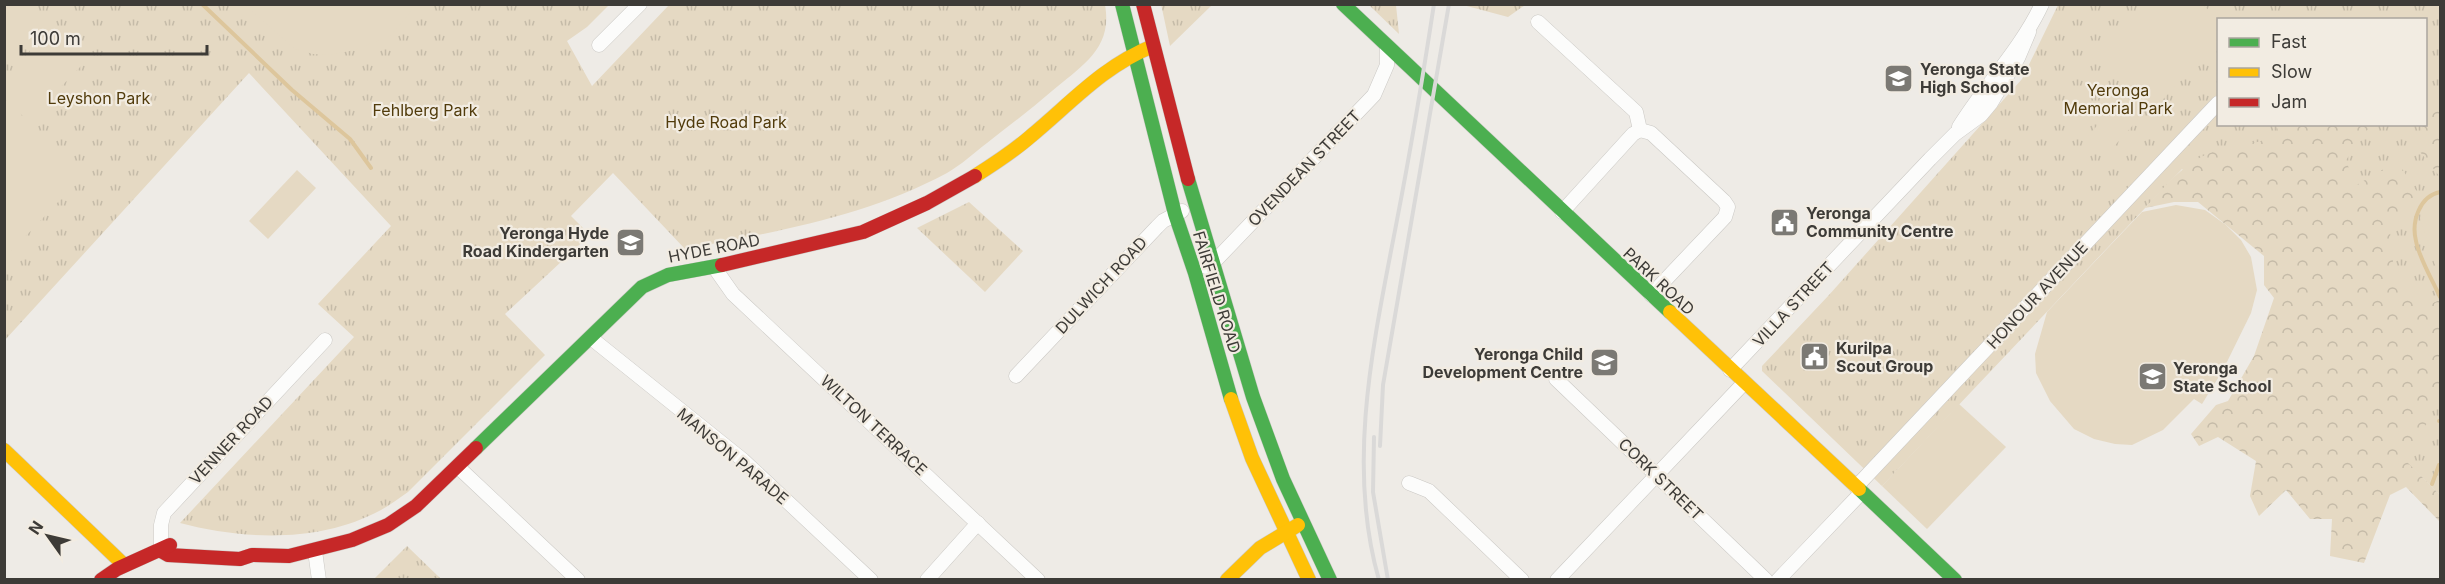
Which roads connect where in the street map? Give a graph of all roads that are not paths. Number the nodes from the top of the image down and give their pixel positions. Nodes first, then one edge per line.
1 (640, 4) edge
2 (1122, 4) edge
3 (1143, 4) edge
4 (1343, 4) edge
5 (2042, 4) edge
6 (1538, 22) dead end
7 (599, 45) dead end
8 (1153, 46) junction
9 (1387, 47) junction
10 (1133, 52) junction
11 (2217, 104) edge
12 (1640, 130) junction
13 (1195, 207) junction
14 (1562, 212) junction
15 (1175, 214) junction
16 (1214, 262) junction
17 (714, 267) junction
18 (1195, 273) junction
19 (1651, 295) junction
20 (591, 338) junction
21 (325, 340) dead end
22 (1730, 370) junction
23 (1016, 376) dead end
24 (1556, 379) dead end
25 (1744, 383) junction
26 (4, 450) edge
27 (458, 467) junction
28 (1656, 475) junction
29 (1409, 483) dead end
30 (1859, 489) junction
31 (978, 523) junction
32 (1304, 523) junction
33 (1286, 530) junction
34 (161, 551) junction
35 (315, 551) junction
36 (123, 564) junction
37 (101, 579) edge
38 (319, 579) edge
39 (578, 579) edge
40 (871, 579) edge
41 (927, 579) edge
42 (1038, 579) edge
43 (1227, 579) edge
44 (1309, 579) edge
45 (1330, 579) edge
46 (1522, 579) edge
47 (1557, 579) edge
48 (1766, 579) edge
49 (1778, 579) edge
50 (1955, 579) edge

1 - 7 street
2 - 10 street, FAIRFIELD ROAD
3 - 8 street, FAIRFIELD ROAD
4 - 9 street, PARK ROAD
5 - 22 street, VILLA STREET
6 - 12 street
8 - 10 street, HYDE ROAD
8 - 13 street, FAIRFIELD ROAD
9 - 14 street, PARK ROAD
9 - 16 street, OVENDEAN STREET
10 - 15 street, FAIRFIELD ROAD
10 - 17 street, HYDE ROAD
11 - 30 street, HONOUR AVENUE
12 - 14 street
12 - 19 street
13 - 15 street, DULWICH ROAD
13 - 16 street, FAIRFIELD ROAD
14 - 19 street, PARK ROAD
15 - 18 street, FAIRFIELD ROAD
15 - 23 street, DULWICH ROAD
16 - 18 street, OVENDEAN STREET
16 - 32 street, FAIRFIELD ROAD
17 - 20 street, HYDE ROAD
17 - 31 street, WILTON TERRACE
18 - 33 street, FAIRFIELD ROAD
19 - 22 street, PARK ROAD
20 - 27 street, HYDE ROAD
20 - 40 street, MANSON PARADE
21 - 34 street, VENNER ROAD
22 - 25 street, PARK ROAD
24 - 28 street, CORK STREET
25 - 28 street
25 - 30 street, PARK ROAD
26 - 36 street
27 - 35 street, HYDE ROAD
27 - 39 street
28 - 47 street
28 - 48 street, CORK STREET
29 - 46 street
30 - 49 street, HONOUR AVENUE
30 - 50 street, PARK ROAD
31 - 41 street
31 - 42 street, WILTON TERRACE
32 - 33 street
32 - 45 street, FAIRFIELD ROAD
33 - 43 street
33 - 44 street, FAIRFIELD ROAD
34 - 35 street, HYDE ROAD
34 - 36 street, HYDE ROAD
35 - 38 street
36 - 37 street, HYDE ROAD

